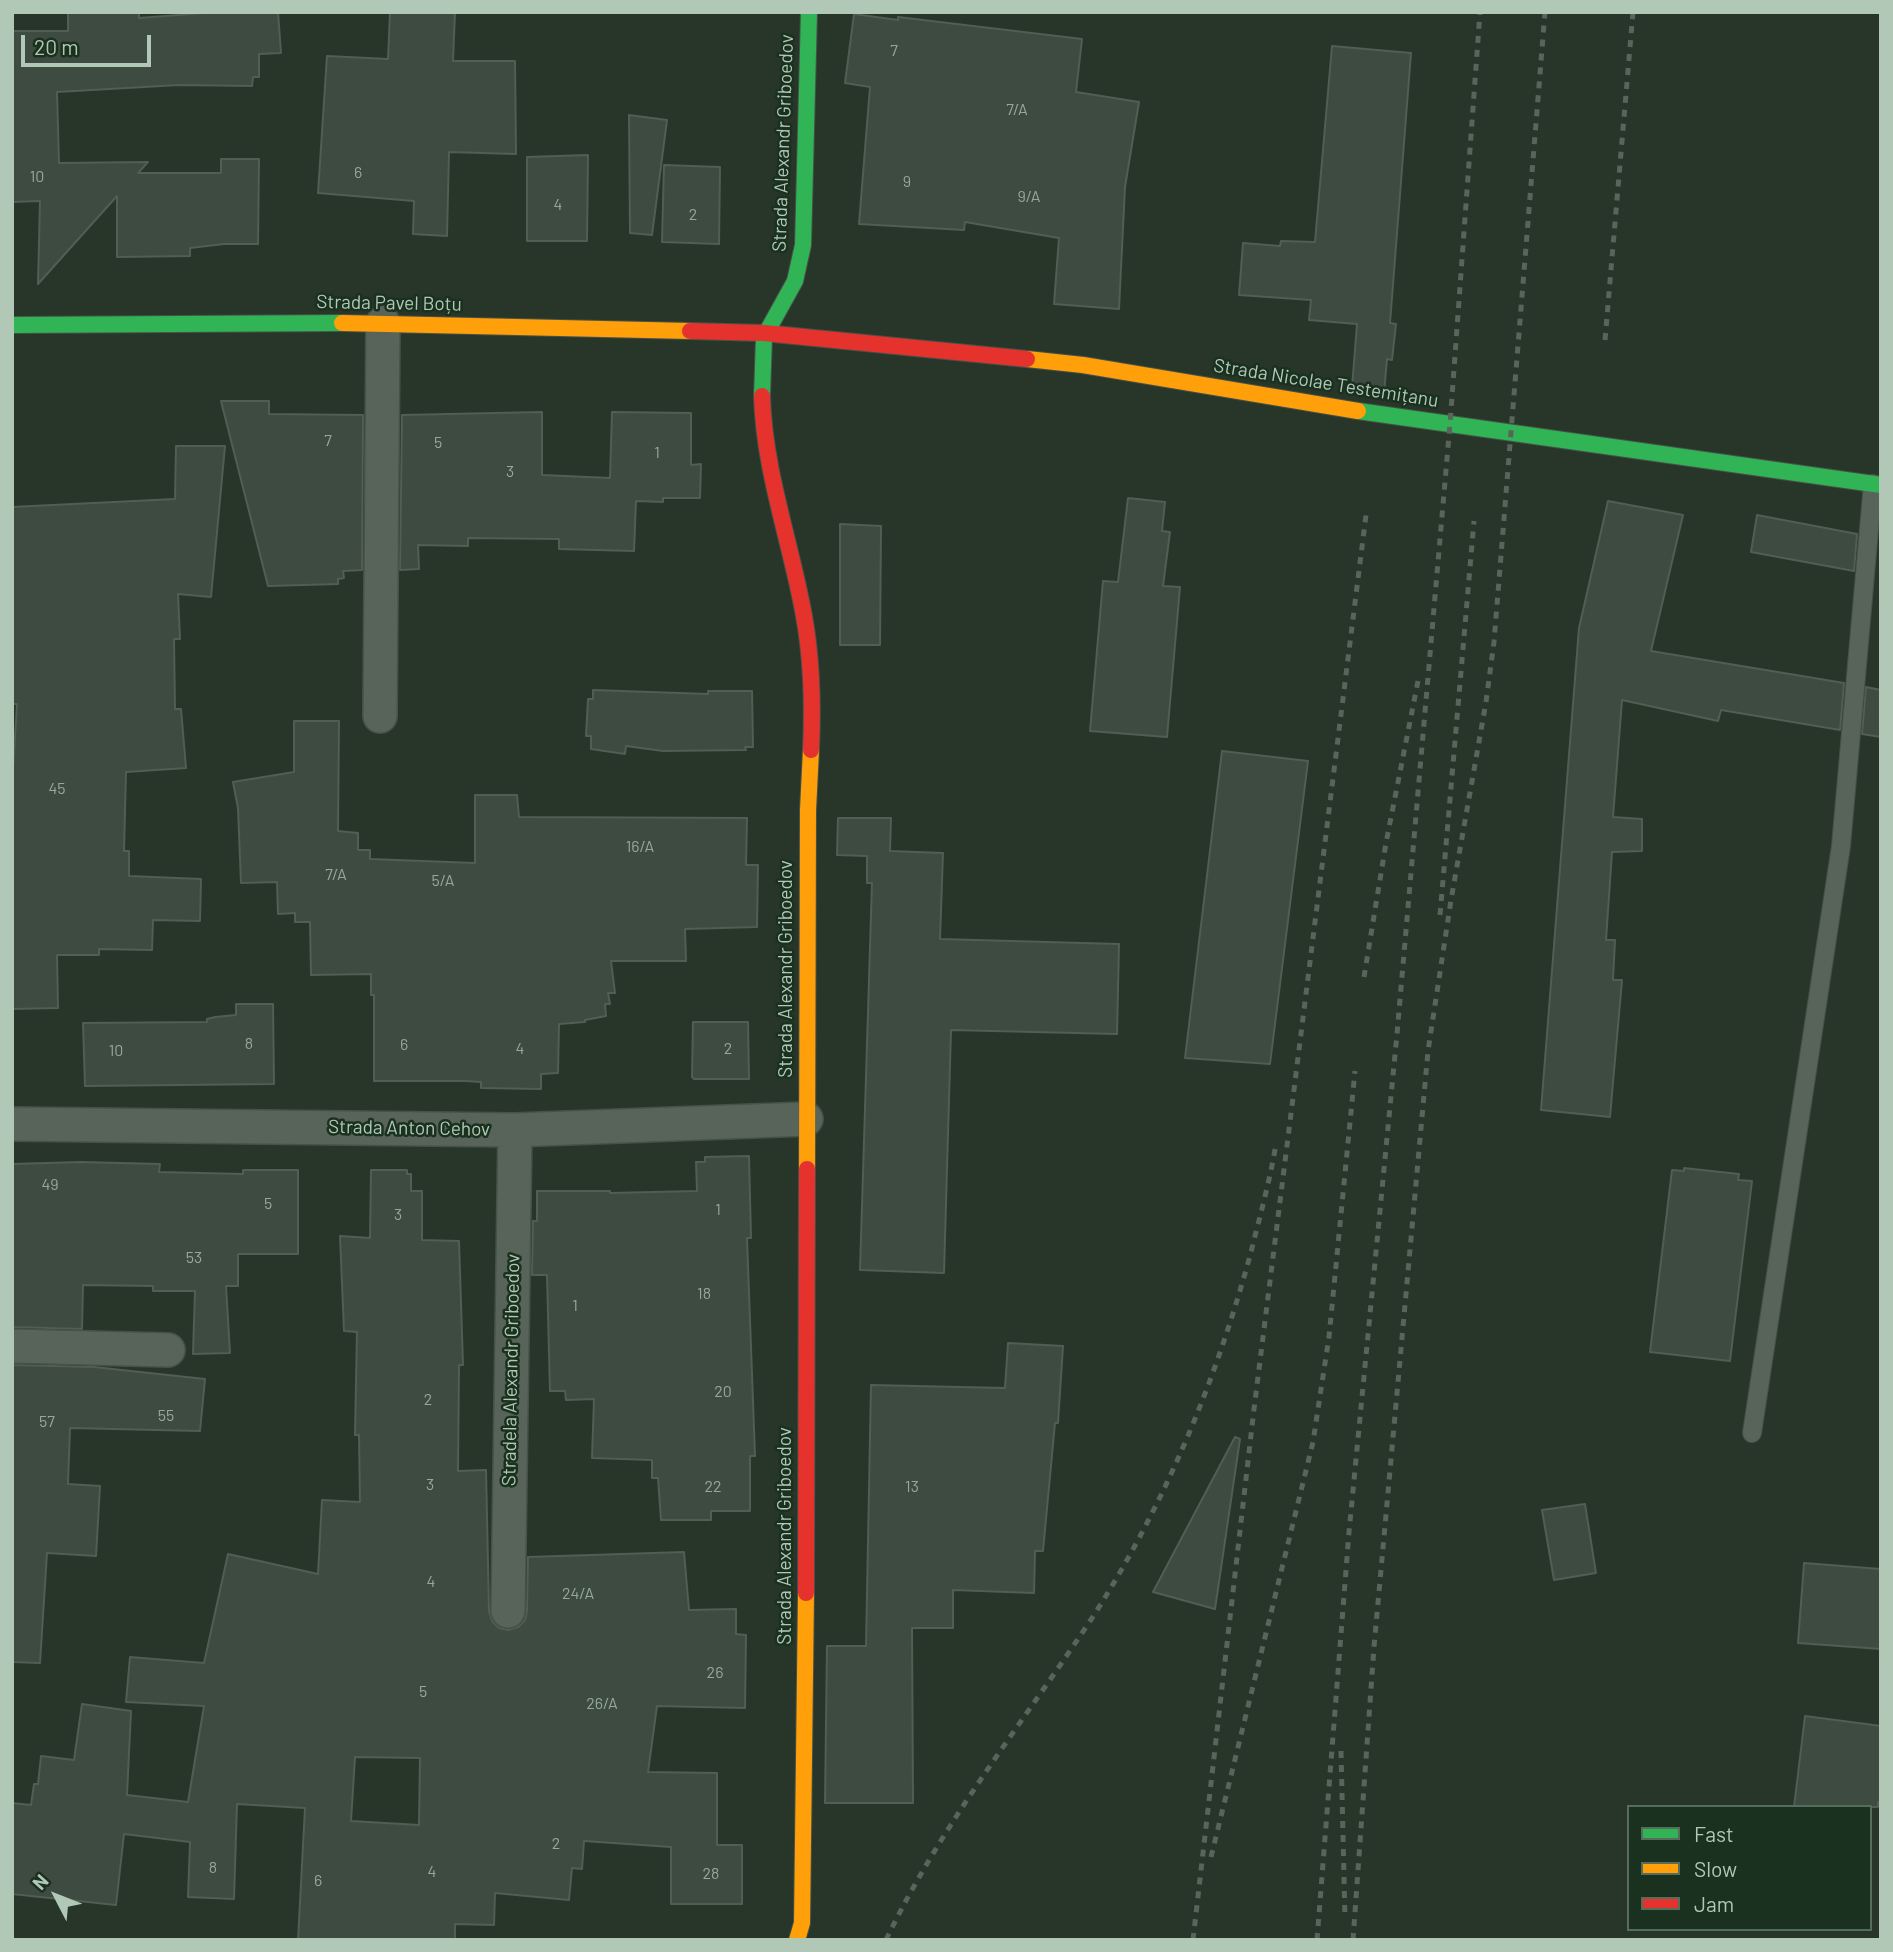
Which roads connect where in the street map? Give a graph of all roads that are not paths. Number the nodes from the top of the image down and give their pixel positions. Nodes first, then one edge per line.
1 (809, 12) edge
2 (383, 323) junction
3 (12, 324) edge
4 (764, 333) junction
5 (1877, 484) edge
6 (380, 716) dead end
7 (806, 1119) junction
8 (12, 1124) edge
9 (515, 1130) junction
10 (12, 1346) edge
11 (167, 1350) dead end
12 (1752, 1433) dead end
13 (508, 1611) dead end
14 (797, 1940) edge

1 - 4 street, Strada Alexandr Griboedov
2 - 3 street, Strada Pavel Boțu
2 - 4 street, Strada Pavel Boțu
2 - 6 street
4 - 5 street, Strada Nicolae Testemițanu
4 - 7 street, Strada Alexandr Griboedov
5 - 12 lane
7 - 9 street, Strada Anton Cehov
7 - 14 street, Strada Alexandr Griboedov
8 - 9 street, Strada Anton Cehov
9 - 13 street, Stradela Alexandr Griboedov
10 - 11 street

